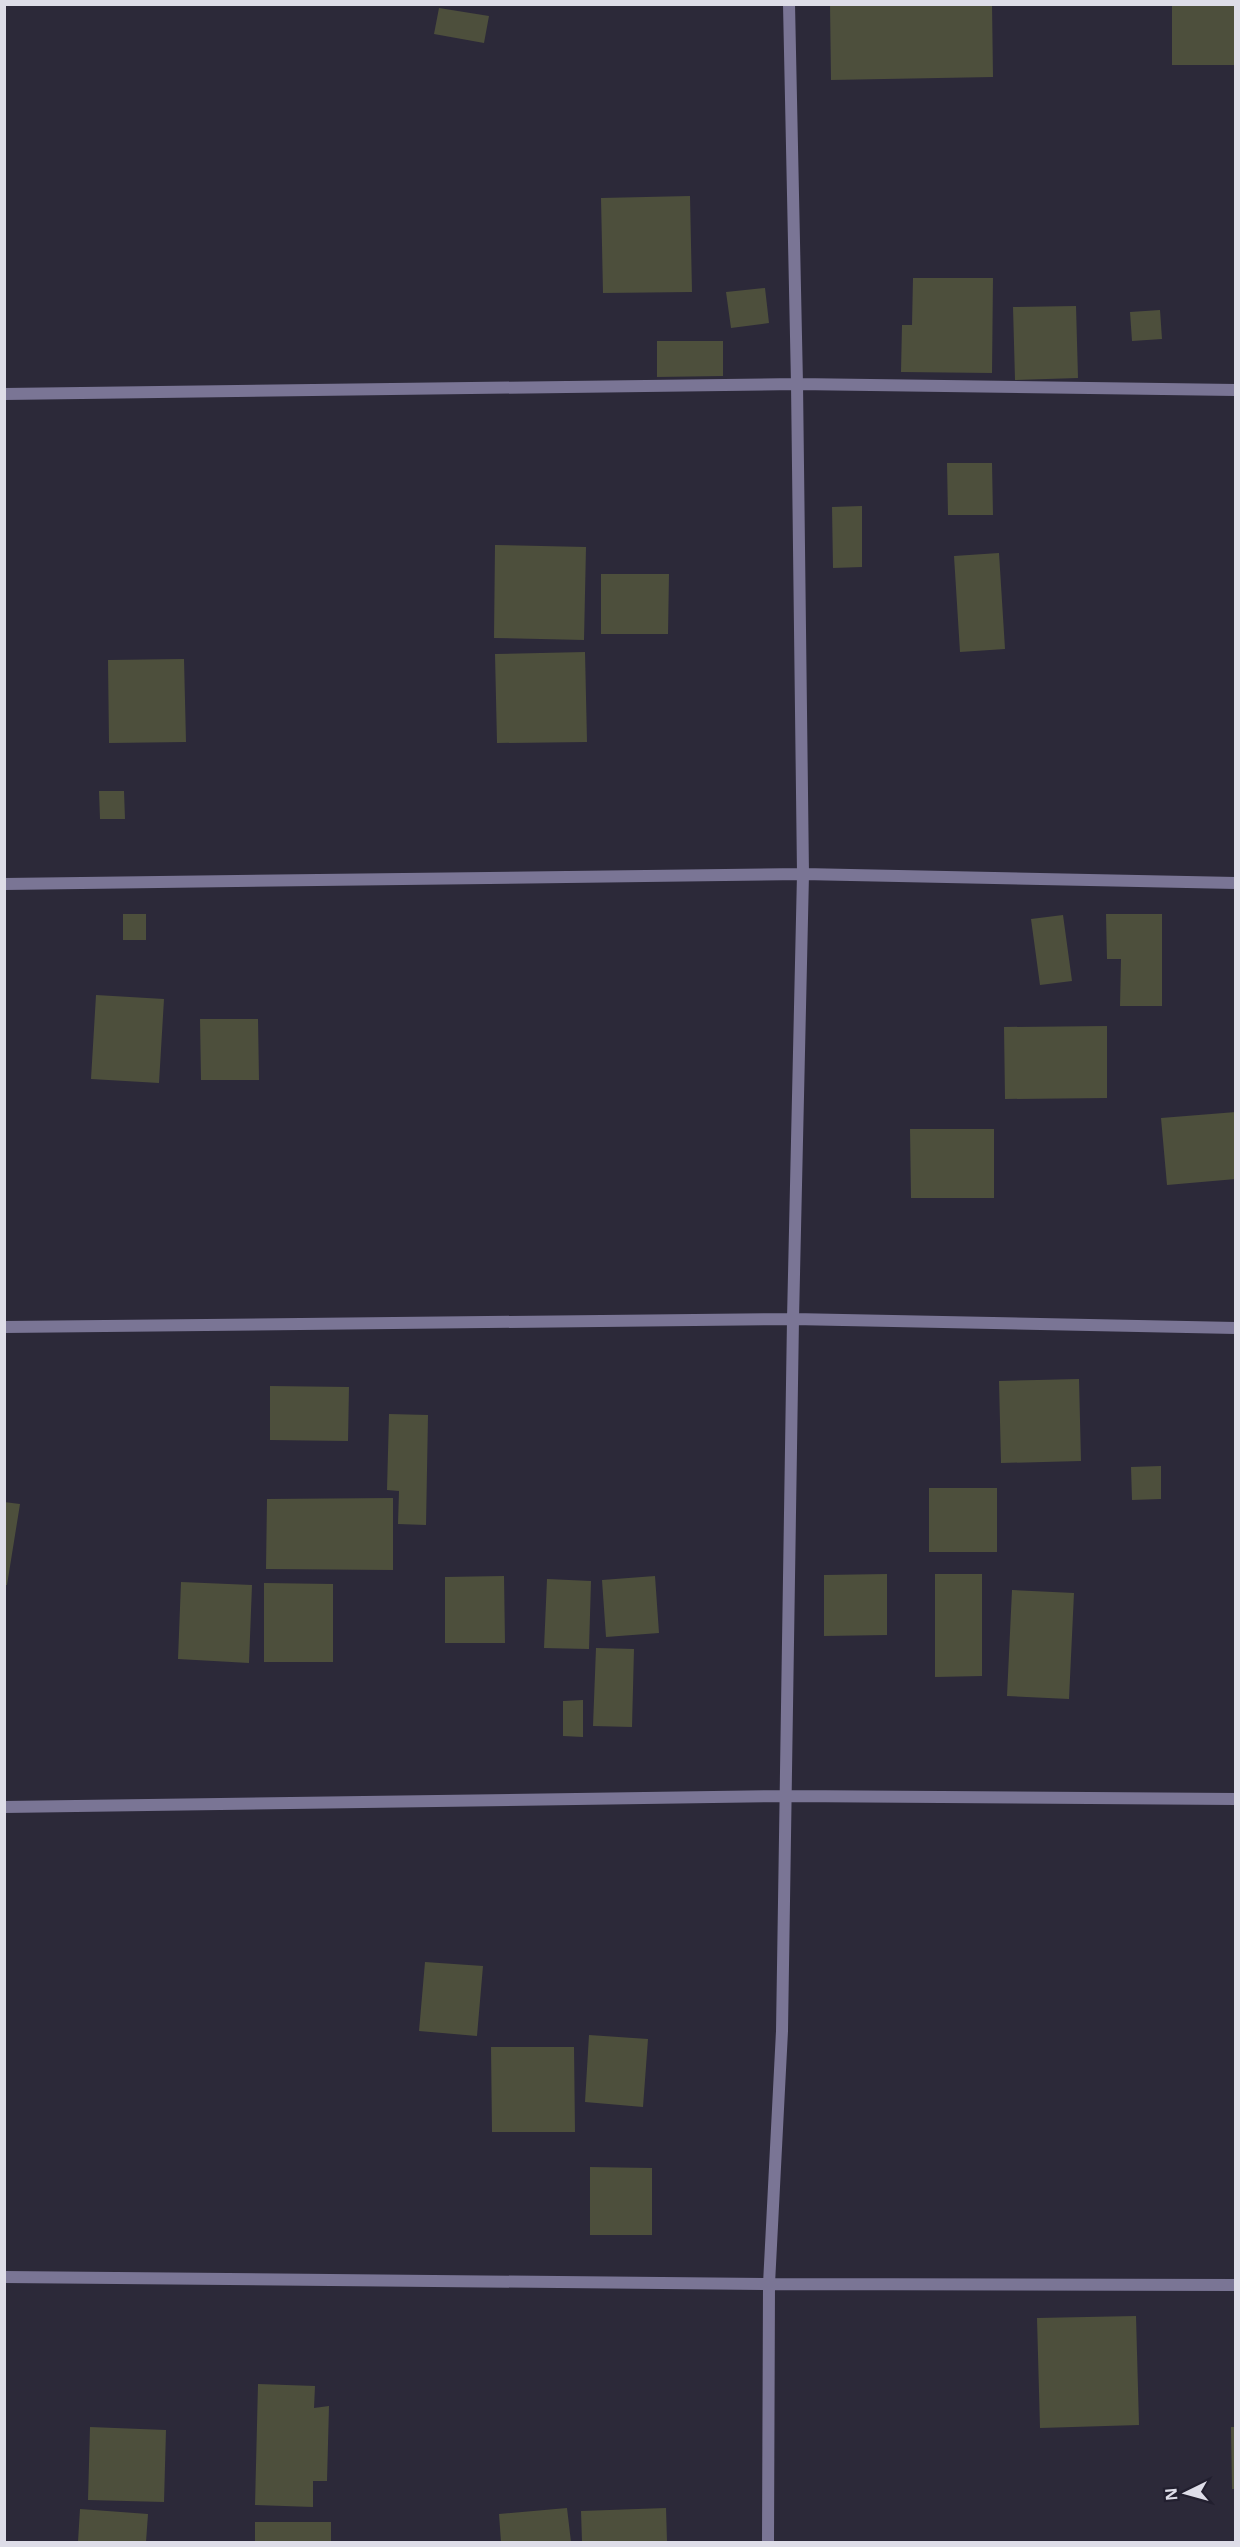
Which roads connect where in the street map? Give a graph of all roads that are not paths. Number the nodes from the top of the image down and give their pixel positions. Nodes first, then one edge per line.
1 (789, 4) edge
2 (797, 384) junction
3 (1236, 390) edge
4 (4, 394) edge
5 (803, 874) junction
6 (1236, 883) edge
7 (4, 884) edge
8 (793, 1319) junction
9 (4, 1327) edge
10 (1236, 1328) edge
11 (787, 1796) junction
12 (1236, 1799) edge
13 (4, 1807) edge
14 (4, 2277) edge
15 (769, 2284) junction
16 (1236, 2285) edge
17 (768, 2542) edge

1 - 2 street
2 - 3 street
2 - 4 street
2 - 5 street
5 - 6 street
5 - 7 street
5 - 8 street
8 - 9 street
8 - 10 street
8 - 11 street
11 - 12 street
11 - 13 street
11 - 15 street
14 - 15 street
15 - 16 street
15 - 17 street

